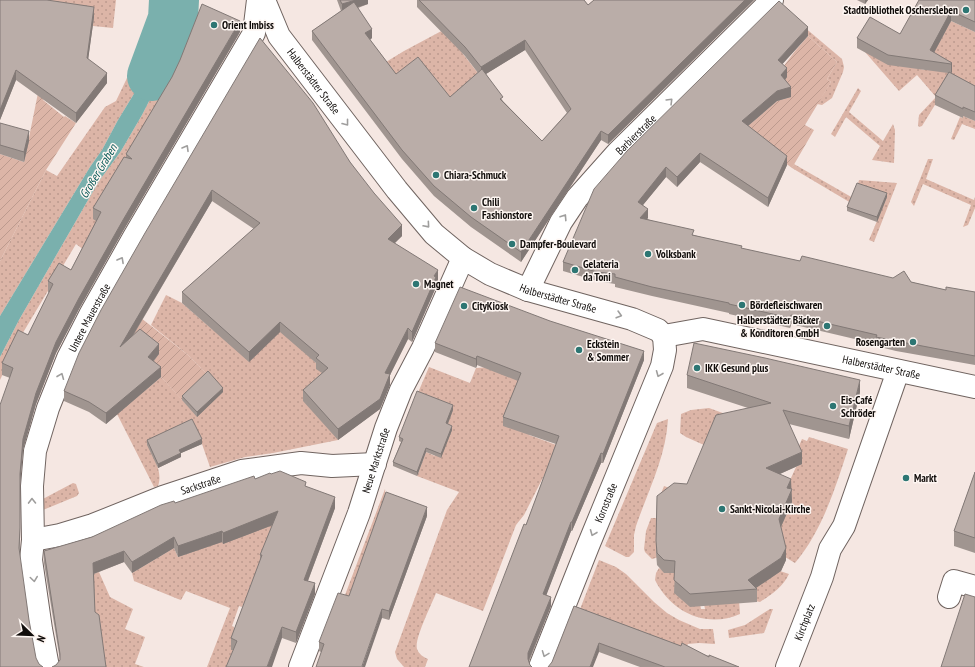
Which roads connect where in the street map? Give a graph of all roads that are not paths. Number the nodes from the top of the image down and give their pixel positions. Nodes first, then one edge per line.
1 (258, 0) edge
2 (264, 0) edge
3 (772, 0) edge
4 (463, 258) junction
5 (528, 290) junction
6 (664, 336) junction
7 (898, 371) junction
8 (975, 387) edge
9 (375, 464) junction
10 (33, 540) junction
11 (975, 587) edge
12 (951, 589) dead end
13 (48, 667) edge
14 (300, 667) edge
15 (540, 667) edge
16 (787, 667) edge

10 -> 1 street, Untere Mauerstraße
2 -> 4 street, Halberstädter Straße
5 -> 3 street, Barbierstraße
4 - 5 street, Halberstädter Straße
4 - 9 street, Neue Marktstraße
5 -> 6 street, Halberstädter Straße
6 - 7 street, Halberstädter Straße
6 -> 15 street, Kornstraße
7 - 8 street, Halberstädter Straße
7 - 16 street, Kirchplatz
9 - 10 street, Sackstraße
9 - 14 street, Neue Marktstraße
10 -> 13 street, Untere Mauerstraße
11 - 12 street

